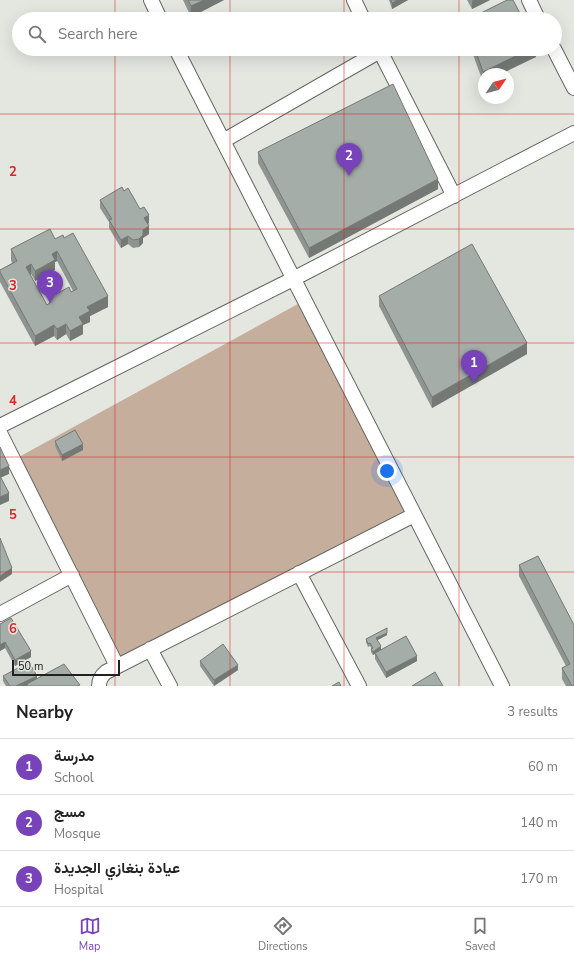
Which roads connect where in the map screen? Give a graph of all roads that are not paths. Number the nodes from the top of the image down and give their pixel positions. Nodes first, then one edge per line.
1 (151, 0) edge
2 (354, 0) edge
3 (529, 0) edge
4 (157, 12) edge
5 (360, 12) edge
6 (535, 12) edge
7 (180, 56) edge
8 (369, 56) edge
9 (382, 56) edge
10 (558, 56) edge
11 (574, 88) edge
12 (574, 133) edge
13 (223, 141) junction
14 (454, 196) junction
15 (293, 279) junction
16 (0, 426) edge
17 (0, 433) edge
18 (414, 515) junction
19 (299, 573) junction
20 (72, 575) junction
21 (0, 614) edge
22 (150, 649) junction
23 (117, 666) junction
24 (99, 686) edge
25 (170, 686) edge
26 (359, 686) edge
27 (502, 686) edge

1 - 4 street
2 - 5 street
3 - 6 street
7 - 13 street
8 - 13 street
9 - 14 street
10 - 11 street
12 - 14 street
13 - 15 street
14 - 15 street
15 - 16 street
15 - 18 street
17 - 20 street
18 - 19 street
18 - 27 street
19 - 22 street
19 - 26 street
20 - 21 street
20 - 23 street
22 - 23 street
22 - 25 street
23 - 24 street

